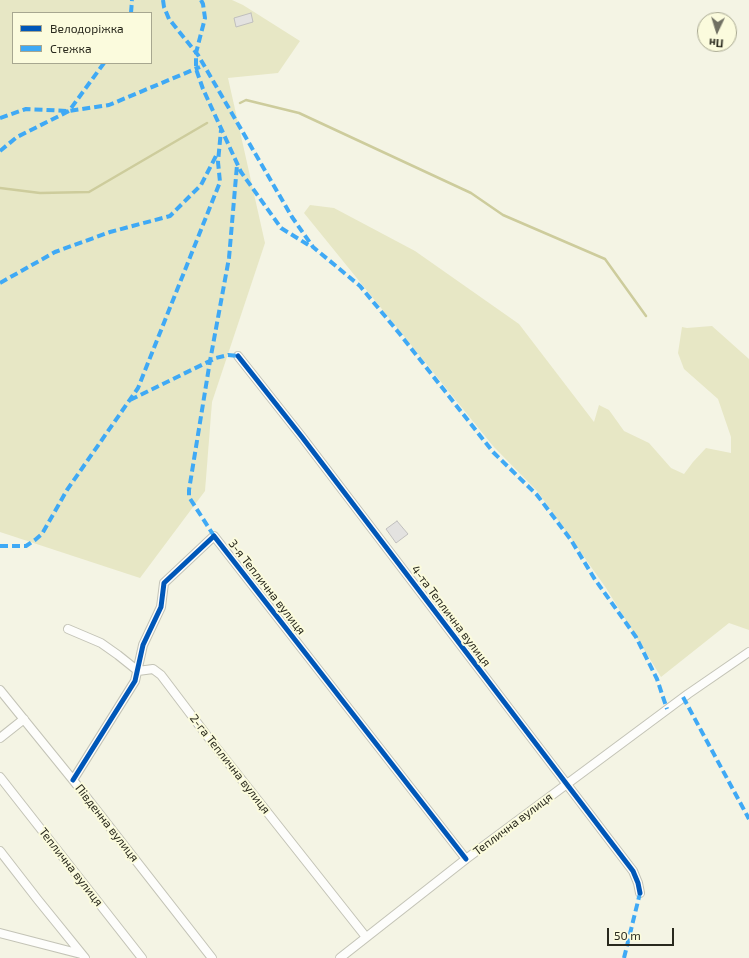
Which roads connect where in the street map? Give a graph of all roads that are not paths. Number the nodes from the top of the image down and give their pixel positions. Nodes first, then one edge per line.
1 (238, 356) dead end
2 (68, 629) dead end
3 (749, 652) edge
4 (138, 671) junction
5 (0, 690) edge
6 (24, 719) junction
7 (0, 738) edge
8 (0, 777) edge
9 (73, 780) junction
10 (567, 784) junction
11 (0, 851) edge
12 (466, 859) junction
13 (640, 893) dead end
14 (0, 933) edge
15 (366, 937) junction
16 (83, 956) edge
17 (142, 958) edge
18 (212, 958) edge
19 (340, 958) edge

1 - 10 street, 4-та Теплична вулиця
2 - 4 street
3 - 10 street, Теплична вулиця
4 - 9 street, 3-я Теплична вулиця
4 - 12 street, 3-я Теплична вулиця
4 - 15 street, 2-га Теплична вулиця
5 - 6 street, Південна вулиця
6 - 7 street
6 - 9 street, Південна вулиця
8 - 17 street, Теплична вулиця
9 - 18 street, Південна вулиця
10 - 12 street, Теплична вулиця
10 - 13 street, 4-та Теплична вулиця
11 - 16 street
12 - 15 street, Теплична вулиця
14 - 16 street
15 - 19 street, Теплична вулиця

